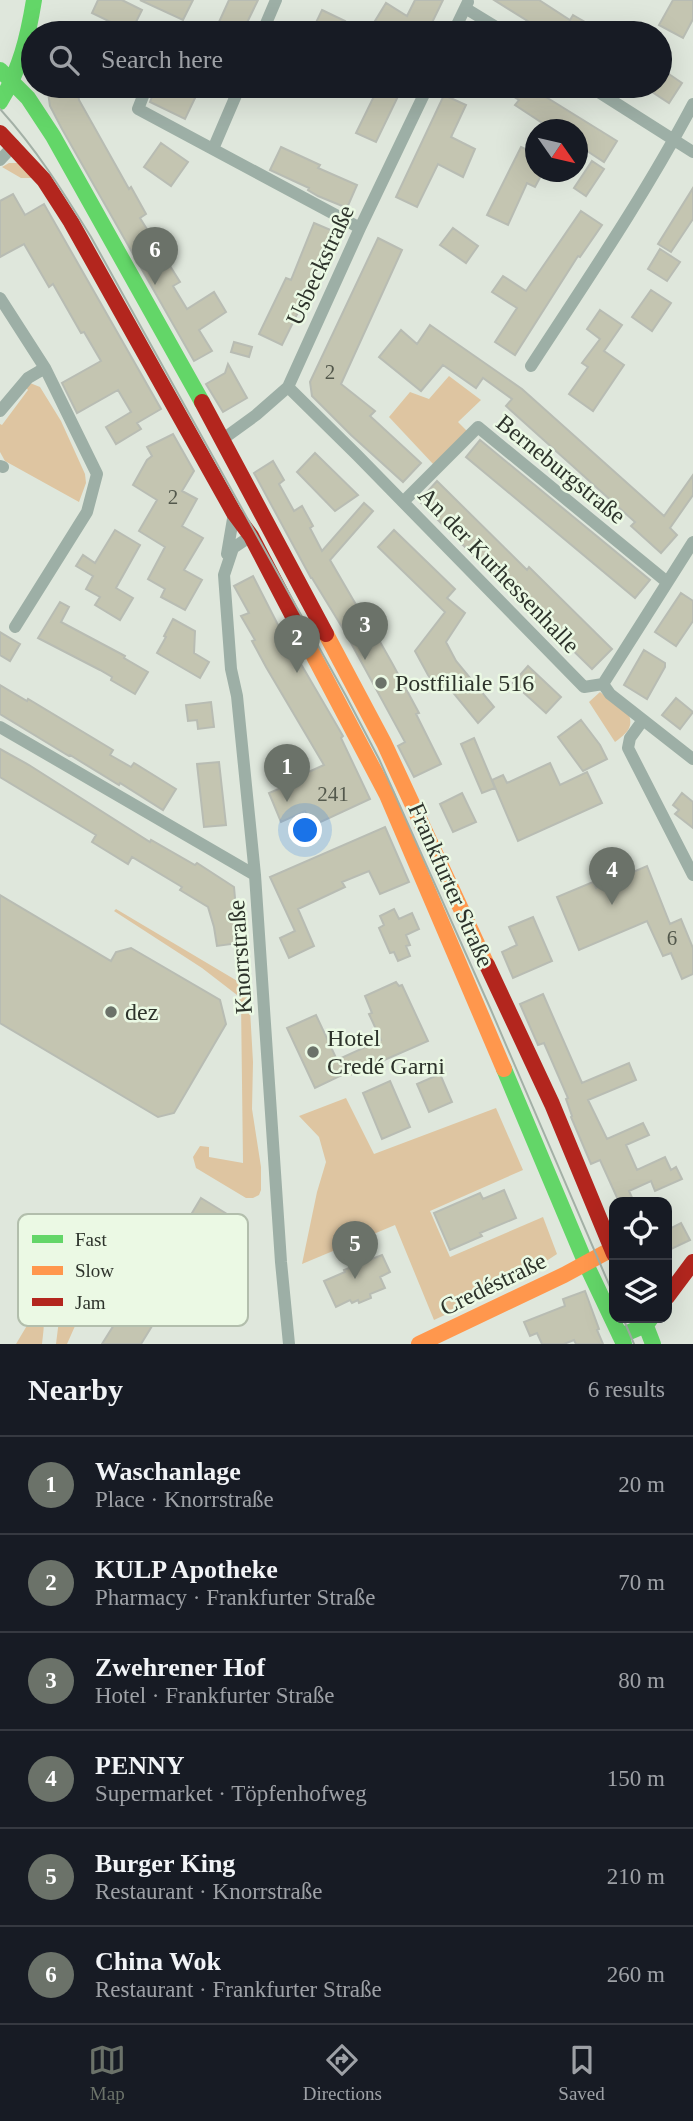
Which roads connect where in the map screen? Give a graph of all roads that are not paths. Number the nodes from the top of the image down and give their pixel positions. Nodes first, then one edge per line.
1 (34, 0) edge
2 (275, 0) edge
3 (467, 4) edge
4 (30, 21) edge
5 (267, 21) edge
6 (459, 21) edge
7 (490, 21) edge
8 (21, 60) edge
9 (0, 70) edge
10 (12, 83) junction
11 (21, 91) edge
12 (28, 98) edge
13 (142, 98) edge
14 (235, 98) edge
15 (422, 98) edge
16 (608, 98) edge
17 (0, 102) edge
18 (693, 104) edge
19 (0, 132) edge
20 (674, 140) junction
21 (14, 145) junction
22 (213, 149) junction
23 (693, 152) edge
24 (0, 160) edge
25 (360, 228) junction
26 (0, 298) edge
27 (531, 366) dead end
28 (45, 368) junction
29 (288, 387) junction
30 (0, 411) edge
31 (223, 439) junction
32 (202, 455) junction
33 (403, 502) junction
34 (234, 513) junction
35 (269, 525) junction
36 (251, 536) junction
37 (693, 542) edge
38 (225, 569) junction
39 (667, 582) junction
40 (15, 627) dead end
41 (603, 684) junction
42 (643, 720) junction
43 (0, 727) edge
44 (693, 759) edge
45 (255, 875) junction
46 (693, 875) edge
47 (609, 1242) edge
48 (609, 1254) edge
49 (693, 1262) edge
50 (586, 1264) junction
51 (672, 1290) edge
52 (642, 1323) edge
53 (647, 1323) edge
54 (622, 1340) edge
55 (289, 1344) edge
56 (419, 1344) edge
57 (653, 1344) edge

1 - 4 main road
2 - 5 street
3 - 6 street
3 - 7 street
8 - 10 main road
9 - 10 main road, Frankfurter Straße
10 - 11 main road, Frankfurter Straße
10 - 17 main road
12 - 31 main road, Frankfurter Straße
13 - 22 street
14 - 22 street
15 - 25 street, Usbeckstraße
16 - 20 street
18 - 20 street
19 - 21 main road, Frankfurter Straße
20 - 23 street
20 - 27 street
21 - 24 street
21 - 32 main road, Frankfurter Straße
22 - 25 street
25 - 29 street, Usbeckstraße
26 - 28 street
28 - 30 street
28 - 40 street
29 - 31 street, Usbeckstraße
29 - 33 street, An der Kurhessenhalle
31 - 32 main road
31 - 35 main road, Frankfurter Straße
32 - 34 main road, Frankfurter Straße
33 - 39 street, Berneburgstraße
33 - 41 street, An der Kurhessenhalle
34 - 36 main road, Frankfurter Straße
34 - 38 street, Knorrstraße
35 - 36 main road
35 - 47 main road, Frankfurter Straße
36 - 38 street
36 - 50 main road, Frankfurter Straße
37 - 39 street
38 - 45 street, Knorrstraße
39 - 41 street
41 - 42 street, An der Kurhessenhalle
42 - 44 street, An der Kurhessenhalle
42 - 46 street
43 - 45 street
45 - 55 street, Knorrstraße
48 - 50 main road, Frankfurter Straße
49 - 51 main road
50 - 54 main road, Frankfurter Straße
50 - 56 main road, Credéstraße
52 - 54 main road
53 - 57 main road

